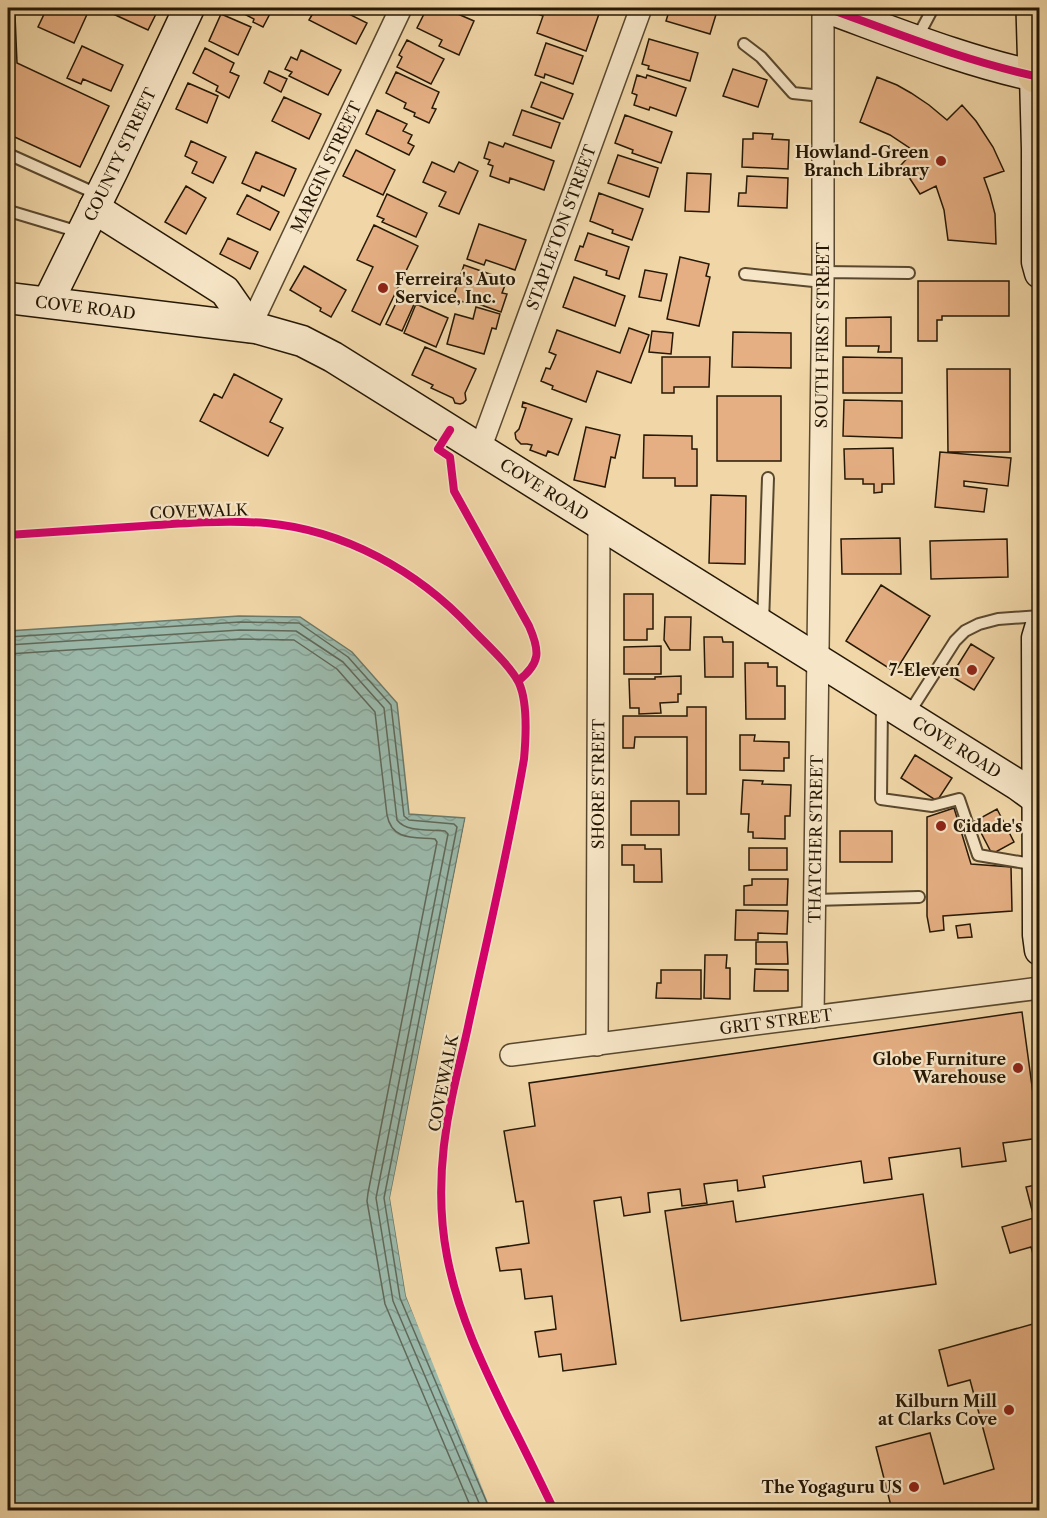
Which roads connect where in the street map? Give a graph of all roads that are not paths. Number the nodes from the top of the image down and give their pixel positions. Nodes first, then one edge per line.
1 (189, 8) edge
2 (401, 8) edge
3 (641, 8) edge
4 (825, 8) edge
5 (933, 8) edge
6 (1034, 8) edge
7 (916, 40) junction
8 (744, 44) dead end
9 (1037, 77) edge
10 (822, 96) junction
11 (8, 154) edge
12 (8, 212) edge
13 (92, 212) junction
14 (909, 273) dead end
15 (1040, 273) edge
16 (745, 274) dead end
17 (822, 277) junction
18 (8, 298) edge
19 (48, 302) junction
20 (250, 327) junction
21 (480, 449) junction
22 (768, 478) dead end
23 (600, 524) junction
24 (1040, 616) edge
25 (763, 626) junction
26 (1040, 628) edge
27 (818, 661) junction
28 (882, 700) junction
29 (907, 716) junction
30 (1039, 801) edge
31 (1038, 865) edge
32 (919, 897) dead end
33 (815, 900) junction
34 (1040, 950) edge
35 (1040, 988) edge
36 (813, 1017) junction
37 (597, 1045) junction
38 (511, 1055) dead end

1 - 13 main road, COUNTY STREET
2 - 20 street, MARGIN STREET
3 - 21 street, STAPLETON STREET
4 - 7 main road
4 - 10 street, SOUTH FIRST STREET
5 - 7 lane
6 - 9 main road
7 - 9 main road
8 - 10 lane
9 - 15 main road
10 - 17 street, SOUTH FIRST STREET
11 - 13 lane
12 - 13 lane
13 - 19 main road, COUNTY STREET
13 - 20 main road
14 - 17 lane
16 - 17 lane
17 - 27 street, SOUTH FIRST STREET
18 - 19 main road, COVE ROAD
19 - 20 main road, COVE ROAD
20 - 21 main road, COVE ROAD
21 - 23 main road, COVE ROAD
22 - 25 lane
23 - 25 main road, COVE ROAD
23 - 37 street, SHORE STREET
24 - 29 lane
25 - 27 main road, COVE ROAD
26 - 30 main road
27 - 28 main road, COVE ROAD
27 - 33 street, THATCHER STREET
28 - 29 main road, COVE ROAD
28 - 31 lane
29 - 30 main road, COVE ROAD
30 - 31 main road
31 - 34 main road
32 - 33 lane
33 - 36 street, THATCHER STREET
35 - 36 street, GRIT STREET
36 - 37 street, GRIT STREET
37 - 38 street, GRIT STREET

